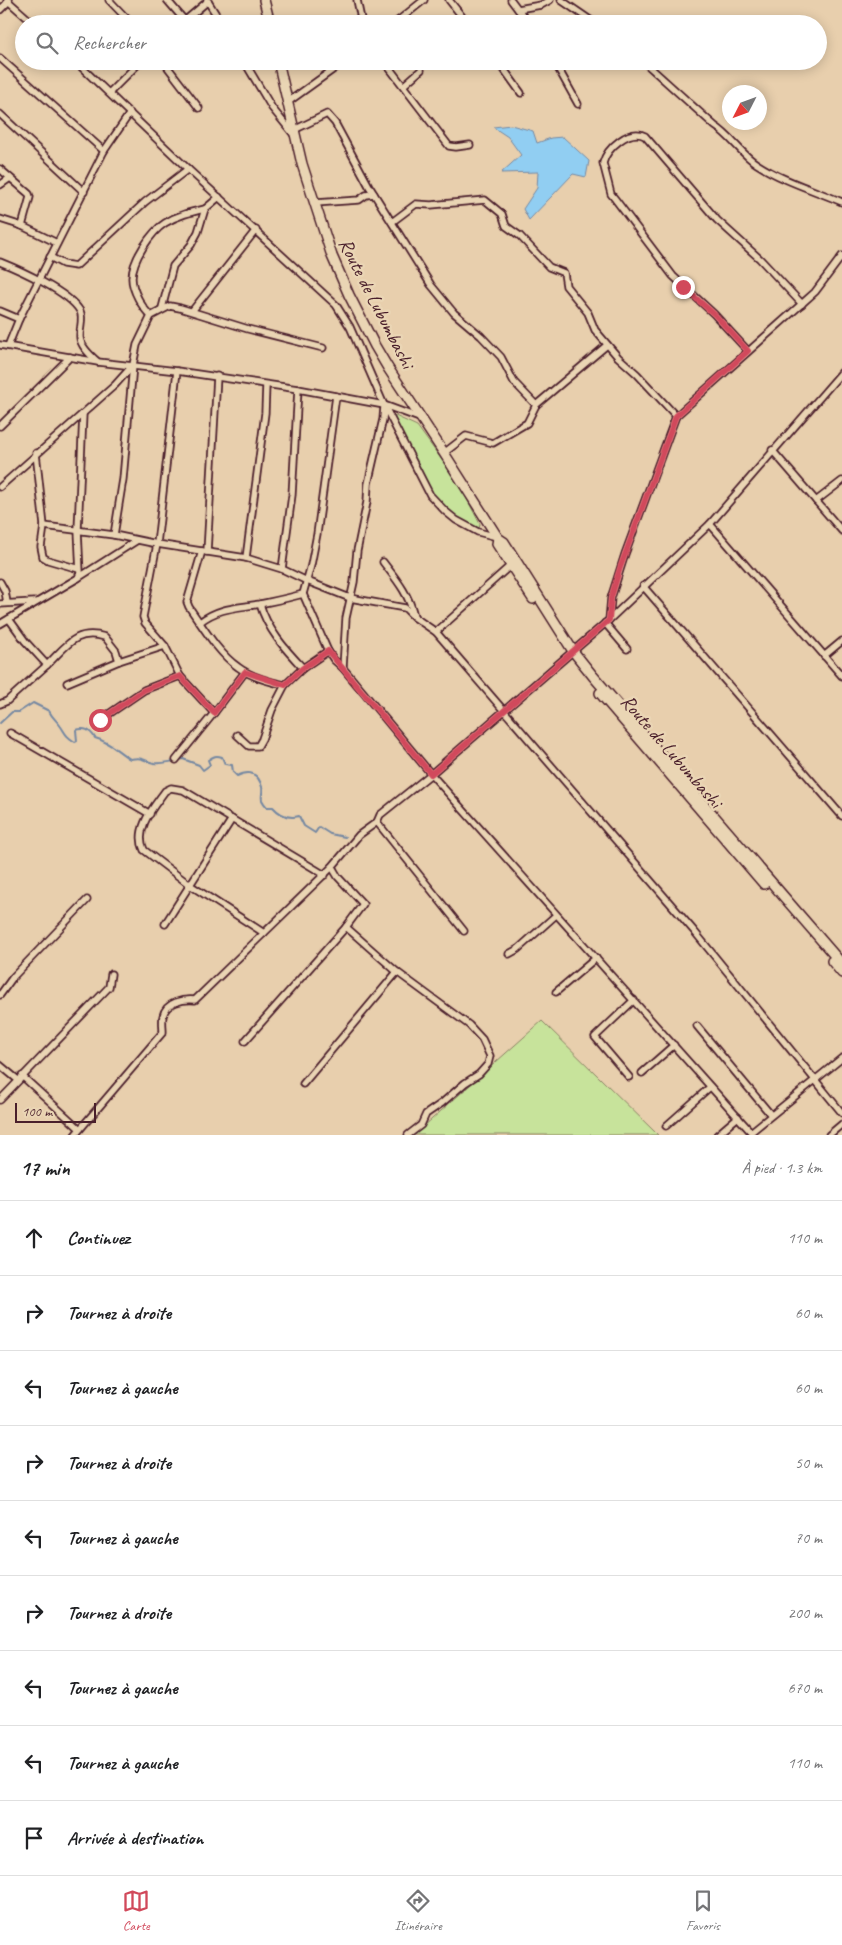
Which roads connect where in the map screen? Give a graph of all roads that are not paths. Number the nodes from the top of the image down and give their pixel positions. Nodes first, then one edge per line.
1 (109, 0) edge
2 (167, 0) edge
3 (264, 0) edge
4 (357, 0) edge
5 (424, 0) edge
6 (449, 0) edge
7 (511, 0) edge
8 (550, 0) edge
9 (561, 0) edge
10 (8, 1) edge
11 (207, 1) edge
12 (518, 9) junction
13 (0, 10) edge
14 (24, 15) edge
15 (123, 15) edge
16 (178, 15) edge
17 (191, 15) edge
18 (216, 15) edge
19 (268, 15) edge
20 (360, 15) edge
21 (405, 15) edge
22 (461, 15) edge
23 (522, 15) edge
24 (583, 15) edge
25 (0, 58) edge
26 (85, 70) edge
27 (132, 70) edge
28 (170, 70) edge
29 (249, 70) edge
30 (280, 70) edge
31 (333, 70) edge
32 (392, 70) edge
33 (422, 70) dead end
34 (504, 70) edge
35 (559, 70) edge
36 (653, 70) edge
37 (404, 85) junction
38 (109, 93) junction
39 (521, 93) dead end
40 (288, 102) junction
41 (578, 104) dead end
42 (200, 108) dead end
43 (130, 113) junction
44 (0, 114) edge
45 (295, 133) junction
46 (470, 145) dead end
47 (104, 151) junction
48 (0, 169) edge
49 (188, 169) junction
50 (10, 178) junction
51 (0, 185) edge
52 (84, 192) junction
53 (374, 194) junction
54 (219, 197) junction
55 (842, 202) edge
56 (315, 203) junction
57 (205, 209) junction
58 (0, 218) edge
59 (392, 222) junction
60 (22, 226) junction
61 (256, 230) junction
62 (57, 243) junction
63 (842, 256) edge
64 (50, 257) junction
65 (0, 262) edge
66 (39, 280) junction
67 (802, 304) junction
68 (162, 308) junction
69 (0, 311) edge
70 (192, 311) junction
71 (151, 316) junction
72 (19, 319) junction
73 (0, 345) edge
74 (607, 345) junction
75 (8, 346) junction
76 (323, 348) dead end
77 (748, 351) junction
78 (70, 357) junction
79 (98, 362) junction
80 (133, 365) junction
81 (177, 370) junction
82 (842, 372) edge
83 (216, 376) junction
84 (266, 386) junction
85 (298, 389) junction
86 (336, 396) junction
87 (384, 405) junction
88 (536, 405) junction
89 (82, 414) junction
90 (676, 416) junction
91 (422, 419) junction
92 (0, 426) edge
93 (772, 450) junction
94 (36, 453) junction
95 (444, 453) junction
96 (842, 480) edge
97 (0, 487) edge
98 (816, 500) junction
99 (710, 524) junction
100 (44, 526) junction
101 (78, 530) junction
102 (842, 531) edge
103 (114, 535) junction
104 (498, 538) junction
105 (136, 541) junction
106 (157, 544) junction
107 (204, 552) junction
108 (246, 558) junction
109 (383, 562) dead end
110 (511, 565) junction
111 (79, 568) junction
112 (282, 569) junction
113 (78, 578) junction
114 (307, 581) junction
115 (0, 582) edge
116 (643, 586) junction
117 (303, 594) junction
118 (350, 598) junction
119 (34, 602) junction
120 (3, 604) edge
121 (260, 604) junction
122 (414, 617) junction
123 (9, 619) junction
124 (200, 622) junction
125 (607, 622) junction
126 (0, 624) edge
127 (436, 632) junction
128 (842, 641) edge
129 (165, 646) junction
130 (627, 649) dead end
131 (328, 651) junction
132 (571, 653) junction
133 (824, 656) junction
134 (119, 661) junction
135 (47, 665) junction
136 (303, 668) junction
137 (343, 668) junction
138 (245, 672) junction
139 (180, 676) junction
140 (842, 676) edge
141 (67, 684) dead end
142 (285, 685) junction
143 (0, 704) edge
144 (503, 710) junction
145 (214, 713) junction
146 (100, 720) dead end
147 (10, 733) dead end
148 (236, 735) dead end
149 (176, 760) dead end
150 (431, 774) junction
151 (150, 814) junction
152 (842, 816) edge
153 (232, 819) junction
154 (377, 822) junction
155 (332, 867) junction
156 (325, 875) junction
157 (190, 885) junction
158 (87, 900) dead end
159 (556, 915) junction
160 (165, 924) dead end
161 (346, 927) junction
162 (464, 931) dead end
163 (264, 933) junction
164 (509, 954) dead end
165 (596, 958) junction
166 (842, 964) edge
167 (397, 972) junction
168 (842, 973) edge
169 (111, 974) dead end
170 (556, 992) dead end
171 (0, 995) edge
172 (634, 1000) junction
173 (697, 1026) dead end
174 (245, 1042) dead end
175 (674, 1045) junction
176 (842, 1058) edge
177 (0, 1065) edge
178 (642, 1073) dead end
179 (629, 1077) dead end
180 (20, 1078) junction
181 (816, 1080) junction
182 (303, 1084) dead end
183 (710, 1087) junction
184 (0, 1100) edge
185 (842, 1112) edge
186 (771, 1115) junction
187 (738, 1117) junction
188 (842, 1124) edge
189 (666, 1126) dead end
190 (80, 1129) junction
191 (751, 1134) edge
192 (74, 1135) edge
193 (408, 1135) edge
194 (717, 1135) edge
195 (829, 1135) edge

1 - 15 street
2 - 16 street
3 - 19 highway
4 - 20 street
5 - 21 street
6 - 22 street
7 - 12 street
8 - 12 street
9 - 24 street
10 - 13 street
10 - 14 street
11 - 17 street
11 - 18 street
12 - 23 street
25 - 47 street
26 - 38 street
27 - 38 street
28 - 42 street
29 - 45 street
30 - 40 highway, Route de Lubumbashi
31 - 40 street
32 - 37 street
33 - 37 street
34 - 39 street
35 - 41 street
36 - 55 street
37 - 46 street
38 - 43 street
40 - 45 highway, Route de Lubumbashi
43 - 47 street
43 - 49 street
44 - 52 street
45 - 53 street
45 - 56 highway, Route de Lubumbashi
47 - 52 street
48 - 50 street
49 - 54 street
49 - 64 street
50 - 51 street
50 - 60 street
52 - 62 street
53 - 56 street
53 - 59 street
54 - 57 street
54 - 61 street
56 - 91 highway, Route de Lubumbashi
57 - 68 street
57 - 71 street
58 - 60 street
59 - 74 street
59 - 88 street
60 - 62 street
61 - 70 street
61 - 87 street
62 - 64 street
63 - 67 street
64 - 66 street
65 - 66 street
66 - 72 street
66 - 79 street
67 - 77 street
67 - 77 street
68 - 70 street
68 - 71 street
69 - 72 street
70 - 76 street
71 - 80 street
72 - 75 street
73 - 75 street
74 - 88 street
74 - 90 street
75 - 78 street
77 - 90 street
78 - 79 street
78 - 92 street
79 - 80 street
80 - 81 street
80 - 89 street
80 - 103 street
81 - 83 street
81 - 106 street
82 - 93 street
83 - 84 street
83 - 107 street
84 - 85 street
84 - 108 street
85 - 86 street
85 - 112 street
86 - 87 street
86 - 114 street
87 - 91 street
87 - 104 street
87 - 118 street
88 - 95 street
89 - 94 street
89 - 101 street
90 - 125 street
91 - 95 highway, Route de Lubumbashi
93 - 98 street
93 - 99 street
94 - 97 street
94 - 100 street
95 - 104 highway, Route de Lubumbashi
96 - 98 street
98 - 102 street
99 - 116 street
99 - 133 street
100 - 101 street
100 - 111 street
101 - 103 street
101 - 111 street
103 - 105 street
104 - 110 highway, Route de Lubumbashi
104 - 132 highway, Route de Lubumbashi
105 - 106 street
105 - 113 street
106 - 107 street
106 - 129 street
107 - 108 street
107 - 124 street
108 - 112 street
109 - 122 street
110 - 127 street
110 - 132 highway, Route de Lubumbashi
111 - 113 street
112 - 114 street
113 - 119 street
114 - 117 street
114 - 118 street
115 - 120 street
116 - 125 street
116 - 152 street
117 - 121 street
117 - 131 street
118 - 122 street
118 - 137 street
119 - 120 street
119 - 123 street
121 - 124 street
121 - 136 street
122 - 127 street
123 - 126 street
123 - 135 street
124 - 138 street
125 - 130 street
125 - 132 street
127 - 144 street
128 - 133 street
129 - 134 street
129 - 139 street
131 - 136 street
131 - 137 street
132 - 144 street
132 - 166 highway, Route de Lubumbashi
132 - 168 highway, Route de Lubumbashi
133 - 140 street
134 - 135 street
134 - 141 street
135 - 143 street
136 - 142 street
137 - 150 street
138 - 142 street
138 - 145 street
139 - 145 street
139 - 146 street
142 - 148 street
144 - 150 street
144 - 181 street
145 - 149 street
147 - 151 street
150 - 154 street
150 - 159 street
151 - 153 street
151 - 157 street
153 - 156 street
153 - 157 street
154 - 155 street
154 - 162 street
155 - 156 street
155 - 161 street
156 - 163 street
157 - 160 street
157 - 163 street
158 - 171 street
159 - 164 street
159 - 165 street
161 - 167 street
161 - 174 street
163 - 190 street
165 - 170 street
165 - 172 street
167 - 182 street
167 - 193 street
169 - 180 street
172 - 175 street
172 - 179 street
173 - 186 street
175 - 178 street
175 - 183 street
176 - 181 street
177 - 180 street
180 - 184 street
180 - 190 street
181 - 185 street
181 - 186 street
183 - 187 street
183 - 189 street
186 - 191 street
187 - 191 street
187 - 194 street
188 - 195 street
190 - 192 street

